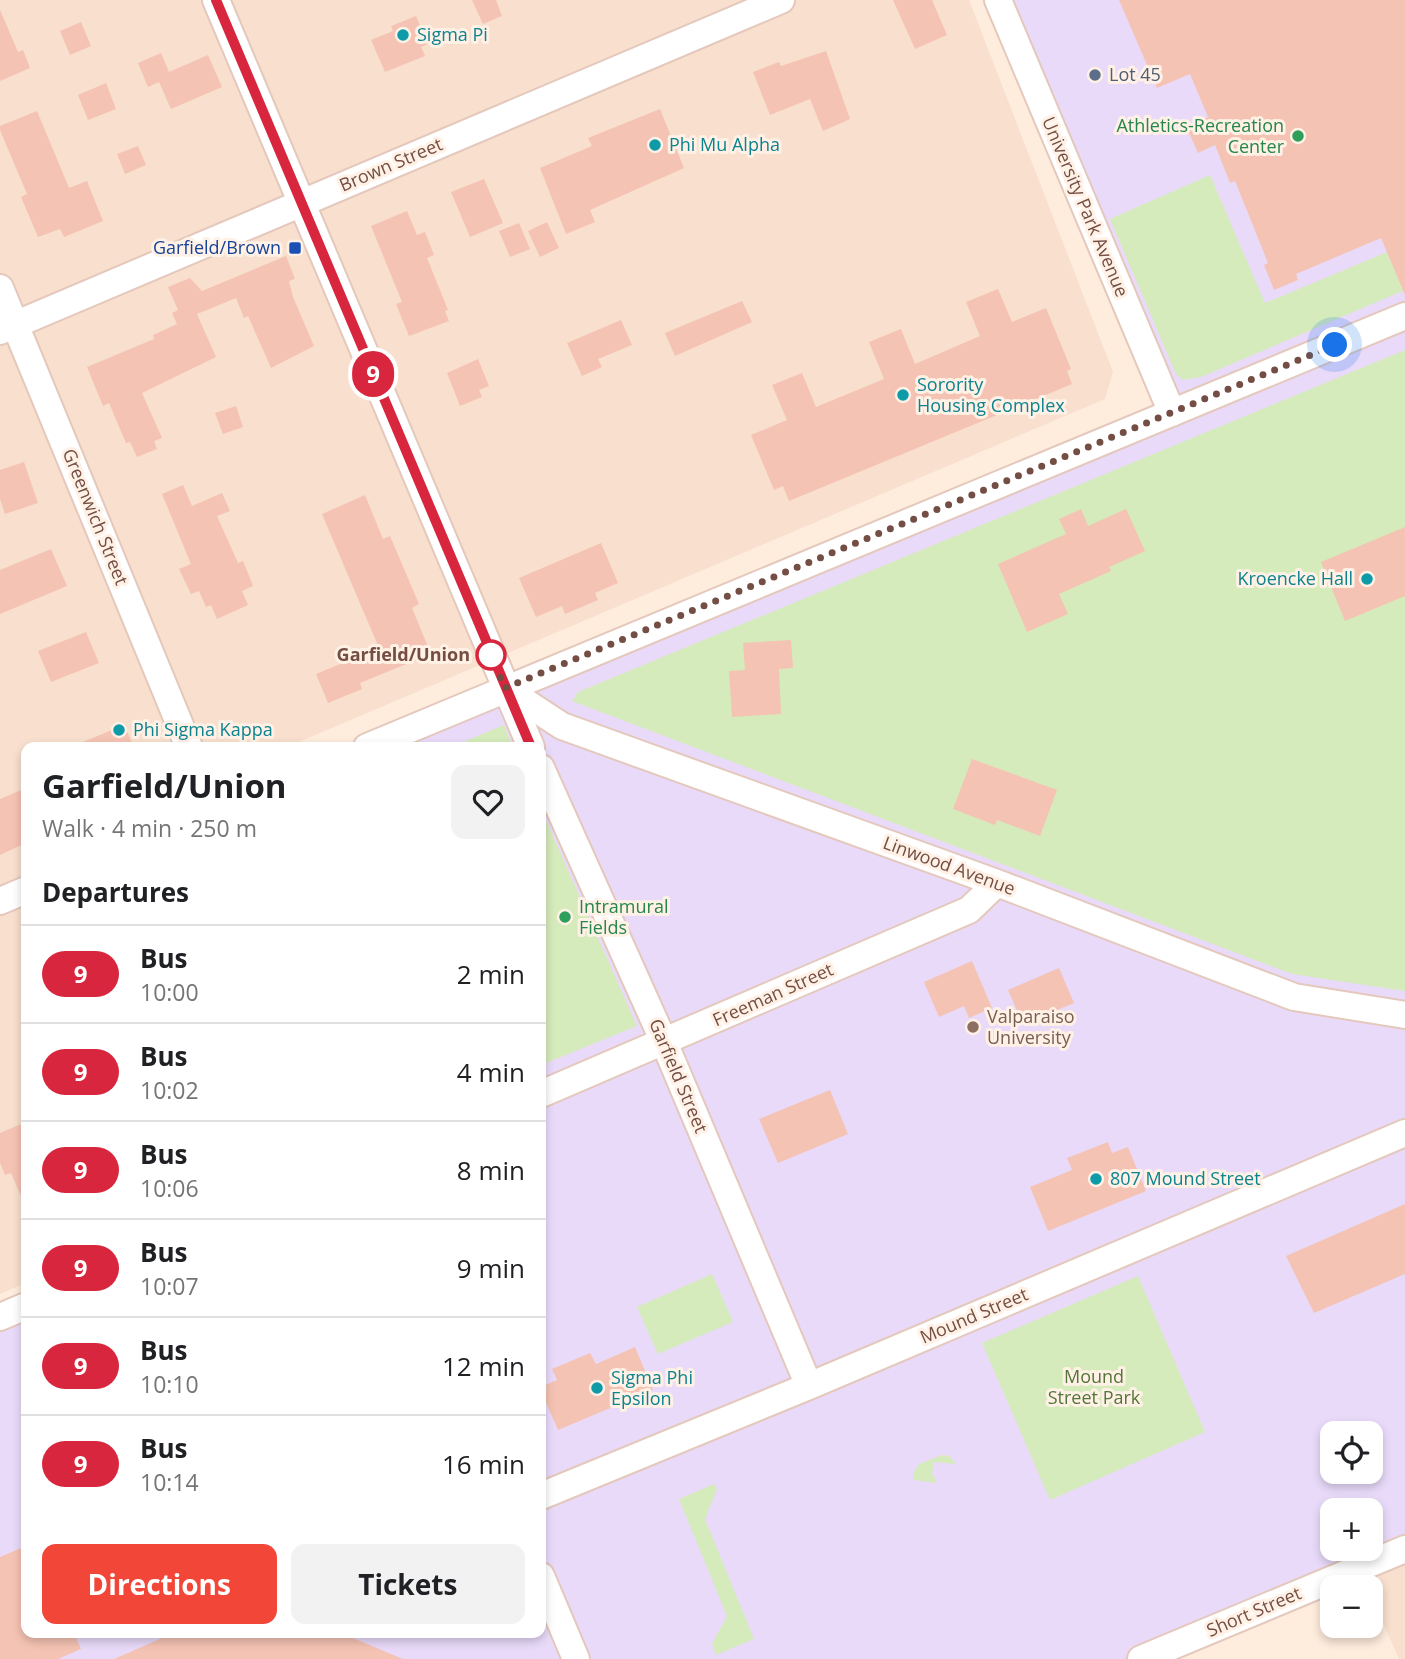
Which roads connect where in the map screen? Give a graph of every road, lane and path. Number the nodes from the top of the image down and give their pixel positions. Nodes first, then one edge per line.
1 (216, 0) edge
2 (781, 0) edge
3 (998, 0) edge
4 (301, 203) junction
5 (0, 288) edge
6 (1405, 316) edge
7 (8, 327) edge
8 (1172, 413) junction
9 (505, 688) junction
10 (187, 742) edge
11 (379, 742) edge
12 (529, 742) edge
13 (546, 779) edge
14 (997, 883) junction
15 (21, 892) edge
16 (0, 901) edge
17 (1405, 1015) edge
18 (664, 1042) junction
19 (546, 1092) edge
20 (1405, 1133) edge
21 (21, 1308) edge
22 (0, 1317) edge
23 (809, 1386) junction
24 (546, 1494) edge
25 (1405, 1549) edge
26 (546, 1588) edge
27 (576, 1659) edge
28 (1141, 1659) edge

1 - 4 street
2 - 4 street, Brown Street
3 - 8 street, University Park Avenue
4 - 7 street, Brown Street
4 - 9 street
5 - 7 street, Greenwich Street
6 - 8 street
7 - 10 street, Greenwich Street
8 - 9 street
9 - 11 street
9 - 12 street
9 - 14 street, Linwood Avenue
13 - 18 street, Garfield Street
14 - 17 street, Linwood Avenue
14 - 18 street, Freeman Street
15 - 16 street
18 - 19 street, Freeman Street
18 - 23 street, Garfield Street
20 - 23 street, Mound Street
21 - 22 street
23 - 24 street, Mound Street
25 - 28 street, Short Street
26 - 27 street

